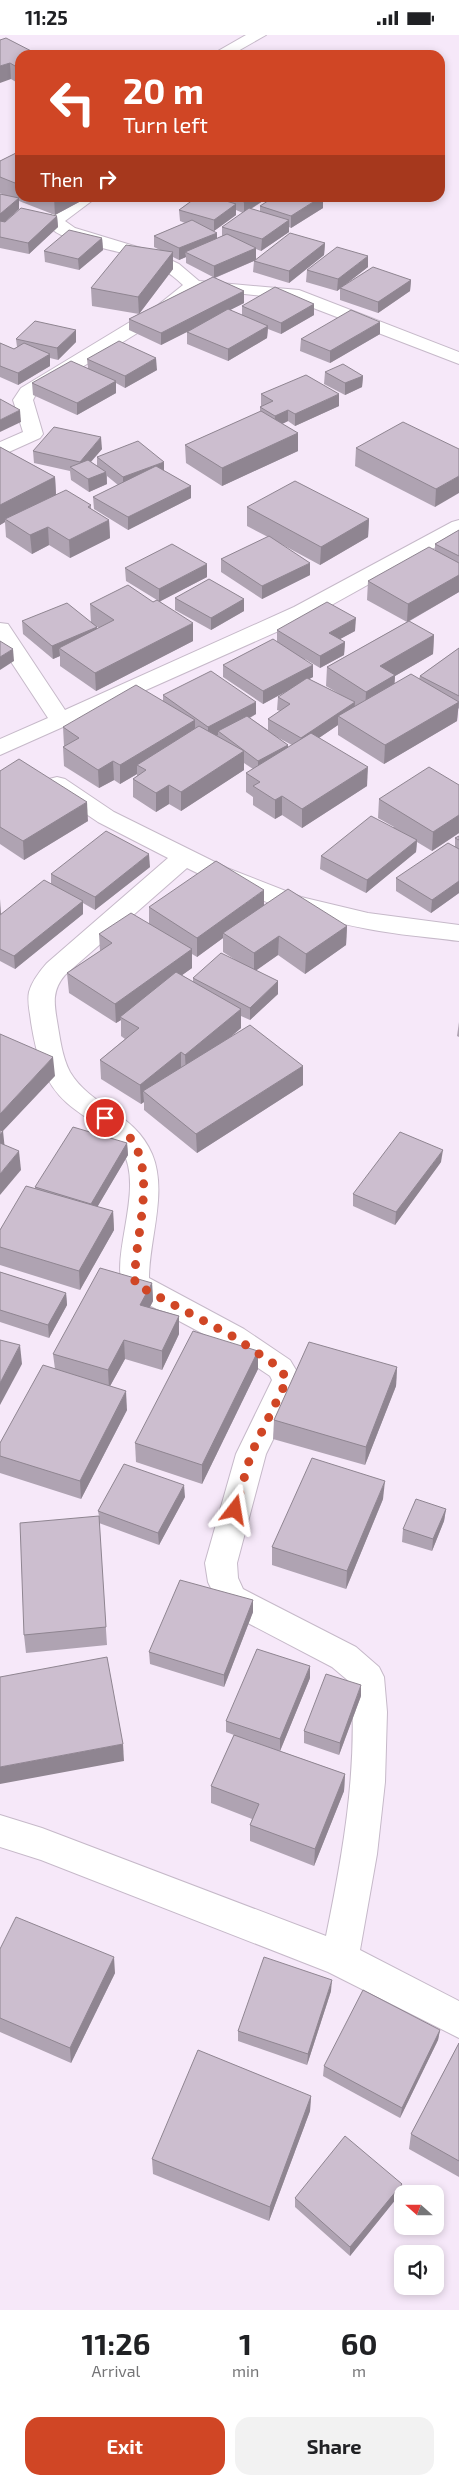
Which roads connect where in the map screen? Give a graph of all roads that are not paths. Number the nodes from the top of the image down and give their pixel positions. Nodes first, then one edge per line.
1 (258, 35) edge
2 (230, 50) edge
3 (82, 202) edge
4 (193, 285) junction
5 (459, 358) edge
6 (0, 450) edge
7 (459, 526) edge
8 (0, 629) edge
9 (60, 721) junction
10 (0, 748) edge
11 (186, 856) junction
12 (459, 933) edge
13 (0, 1831) edge
14 (340, 1959) junction
15 (459, 2020) edge

1 - 2 street
3 - 4 street
4 - 5 street
4 - 6 street
7 - 9 street
8 - 9 street
9 - 10 street
10 - 11 street
11 - 12 street
11 - 14 street
13 - 14 street
14 - 15 street

